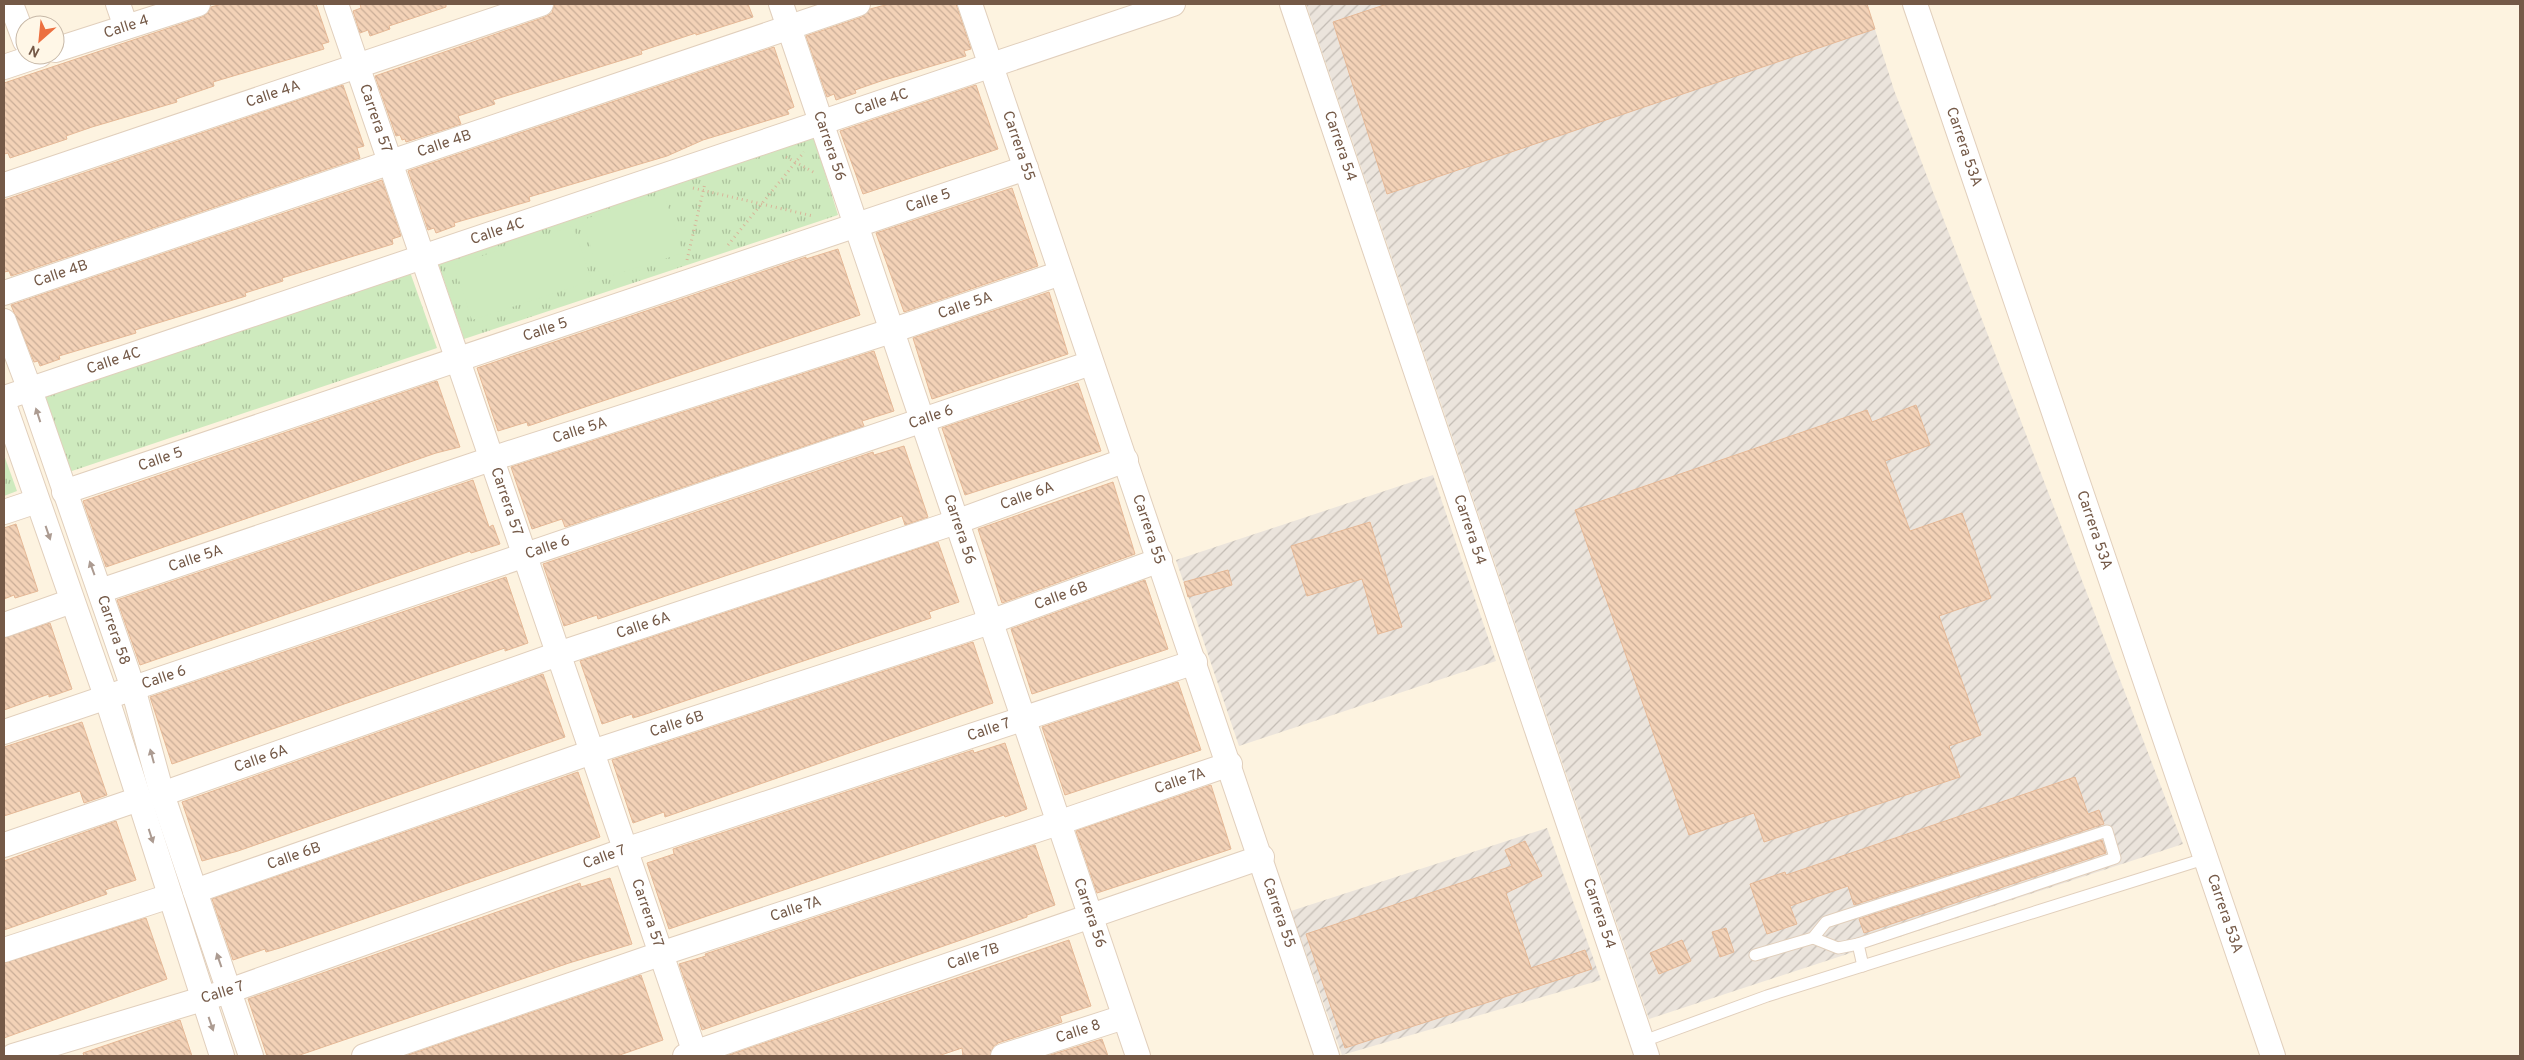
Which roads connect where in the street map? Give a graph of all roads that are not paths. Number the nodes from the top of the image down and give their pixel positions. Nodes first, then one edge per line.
1 (118, 4) edge
2 (198, 4) edge
3 (336, 4) edge
4 (541, 4) edge
5 (780, 4) edge
6 (858, 4) edge
7 (970, 4) edge
8 (1173, 4) edge
9 (1292, 4) edge
10 (1915, 4) edge
11 (788, 26) junction
12 (126, 27) junction
13 (65, 47) edge
14 (991, 66) junction
15 (357, 67) junction
16 (821, 123) junction
17 (390, 161) junction
18 (1026, 168) junction
19 (4, 185) edge
20 (856, 226) junction
21 (423, 258) junction
22 (1061, 274) junction
23 (4, 293) edge
24 (4, 321) edge
25 (891, 331) junction
26 (458, 360) junction
27 (1091, 363) junction
28 (30, 390) junction
29 (4, 398) edge
30 (4, 404) edge
31 (921, 419) junction
32 (491, 459) junction
33 (1126, 460) junction
34 (64, 492) junction
35 (37, 500) junction
36 (4, 512) edge
37 (956, 522) junction
38 (525, 556) junction
39 (1160, 560) junction
40 (100, 591) junction
41 (72, 601) junction
42 (990, 622) junction
43 (4, 625) edge
44 (558, 654) junction
45 (1195, 662) junction
46 (133, 688) junction
47 (106, 696) junction
48 (1024, 720) junction
49 (4, 732) edge
50 (592, 752) junction
51 (1230, 764) junction
52 (162, 794) junction
53 (139, 798) junction
54 (1058, 823) junction
55 (4, 845) edge
56 (625, 850) junction
57 (1262, 857) junction
58 (2207, 858) junction
59 (195, 891) junction
60 (170, 896) junction
61 (1090, 916) junction
62 (1813, 938) junction
63 (1858, 944) junction
64 (4, 950) edge
65 (660, 954) junction
66 (1754, 955) dead end
67 (1863, 966) junction
68 (229, 991) junction
69 (202, 998) junction
70 (1124, 1017) junction
71 (1644, 1049) edge
72 (692, 1055) edge
73 (14, 1056) edge
74 (222, 1056) edge
75 (252, 1056) edge
76 (364, 1056) edge
77 (1003, 1056) edge
78 (1138, 1056) edge
79 (1327, 1056) edge
80 (2273, 1056) edge

1 - 12 street
2 - 12 street, Calle 4
3 - 15 street, Carrera 57
4 - 15 street, Calle 4A
5 - 11 street, Carrera 56
6 - 11 street, Calle 4B
7 - 14 street, Carrera 55
8 - 14 street, Calle 4C
9 - 71 street, Carrera 54
10 - 58 street, Carrera 53A
11 - 16 street, Carrera 56
11 - 17 street, Calle 4B
12 - 13 street, Calle 4
14 - 16 street, Calle 4C
14 - 18 street, Carrera 55
15 - 17 street, Carrera 57
15 - 19 street, Calle 4A
16 - 20 street, Carrera 56
16 - 21 street, Calle 4C
17 - 21 street, Carrera 57
17 - 23 street, Calle 4B
18 - 20 street, Calle 5
18 - 22 street, Carrera 55
20 - 25 street, Carrera 56
20 - 26 street, Calle 5
21 - 26 street, Carrera 57
21 - 28 street, Calle 4C
22 - 25 street, Calle 5A
22 - 27 street, Carrera 55
24 - 28 street, Carrera 58
25 - 31 street, Carrera 56
25 - 32 street, Calle 5A
26 - 32 street, Carrera 57
26 - 34 street, Calle 5
27 - 31 street, Calle 6
27 - 33 street, Carrera 55
28 - 29 street, Calle 4C
34 -> 28 street, Carrera 58
30 - 35 street, Carrera 58
31 - 37 street, Carrera 56
31 - 38 street, Calle 6
32 - 38 street, Carrera 57
32 - 40 street, Calle 5A
33 - 37 street, Calle 6A
33 - 39 street, Carrera 55
40 -> 34 street, Carrera 58
35 - 36 street
35 -> 41 street, Carrera 58
37 - 42 street, Carrera 56
37 - 44 street, Calle 6A
38 - 44 street, Carrera 57
38 - 46 street, Calle 6
39 - 42 street, Calle 6B
39 - 45 street, Carrera 55
40 - 46 street, Carrera 58
41 - 43 street
41 - 47 street, Carrera 58
42 - 48 street, Carrera 56
42 - 50 street, Calle 6B
44 - 50 street, Carrera 57
44 - 52 street, Calle 6A
45 - 48 street, Calle 7
45 - 51 street, Carrera 55
46 - 47 street, Calle 6
52 -> 46 street, Carrera 58
47 - 49 street, Calle 6
47 - 53 street, Carrera 58
48 - 54 street, Carrera 56
48 - 56 street, Calle 7
50 - 56 street, Carrera 57
50 - 59 street, Calle 6B
51 - 54 street, Calle 7A
51 - 57 street, Carrera 55
52 - 59 street, Carrera 58
53 - 55 street
53 -> 60 street, Carrera 58
54 - 61 street, Carrera 56
54 - 65 street, Calle 7A
56 - 65 street, Carrera 57
56 - 68 street, Calle 7
57 - 61 street, Calle 7B
57 - 79 street, Carrera 55
58 - 67 lane
58 - 80 street, Carrera 53A
68 -> 59 street, Carrera 58
60 - 64 street
60 - 69 street, Carrera 58
61 - 70 street, Carrera 56
61 - 72 street, Calle 7B
62 - 63 lane
62 - 63 lane
62 - 66 lane
63 - 67 lane
65 - 72 street, Carrera 57
65 - 76 street, Calle 7A
67 - 71 lane
68 - 69 street, Calle 7
68 - 75 street, Carrera 58
69 - 73 street, Calle 7
69 -> 74 street, Carrera 58
70 - 77 street, Calle 8
70 - 78 street, Carrera 56

